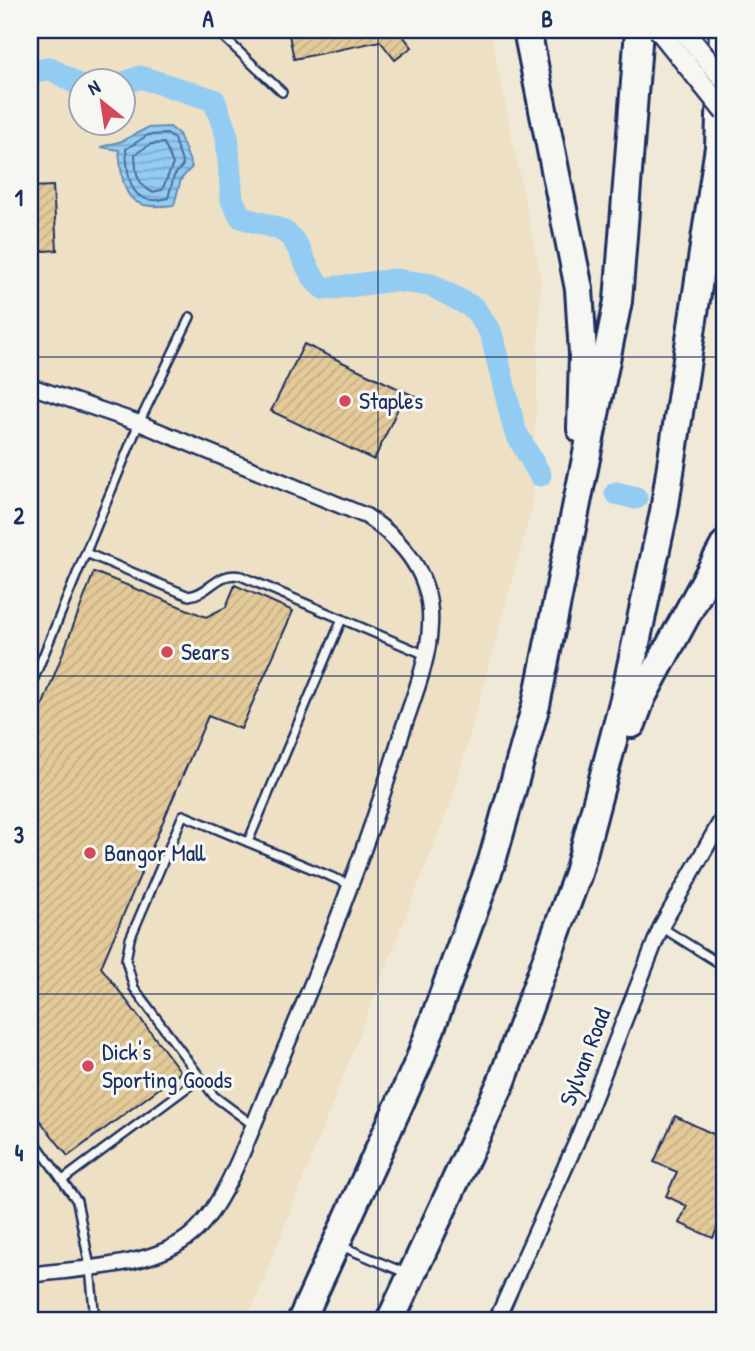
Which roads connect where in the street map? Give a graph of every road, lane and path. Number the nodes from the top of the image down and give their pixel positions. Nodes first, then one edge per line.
1 (216, 30) edge
2 (527, 30) edge
3 (639, 30) edge
4 (659, 30) edge
5 (683, 30) edge
6 (723, 30) edge
7 (725, 81) edge
8 (282, 92) dead end
9 (725, 112) edge
10 (190, 317) dead end
11 (30, 386) edge
12 (139, 423) junction
13 (587, 459) junction
14 (725, 544) edge
15 (86, 553) junction
16 (342, 619) junction
17 (425, 655) junction
18 (30, 688) edge
19 (725, 814) edge
20 (248, 842) junction
21 (578, 873) junction
22 (351, 885) junction
23 (661, 927) junction
24 (725, 967) edge
25 (200, 1078) junction
26 (253, 1125) junction
27 (30, 1135) edge
28 (64, 1179) junction
29 (337, 1244) junction
30 (90, 1267) junction
31 (30, 1275) edge
32 (412, 1275) junction
33 (95, 1321) edge
34 (301, 1321) edge
35 (390, 1321) edge
36 (496, 1321) edge

1 - 8 lane
2 - 13 highway
3 - 13 highway
4 - 9 main road, bridge
5 - 7 main road, bridge
6 - 21 highway
10 - 12 lane
11 - 12 street
12 - 15 lane
12 - 17 street
13 - 29 highway
14 - 21 highway
15 - 16 lane
15 - 18 lane
16 - 17 lane
16 - 20 lane
17 - 22 street
19 - 23 street, Sylvan Road
20 - 22 lane
20 - 25 lane
21 - 32 highway
22 - 26 street
23 - 24 lane
23 - 36 street, Sylvan Road
25 - 26 lane
25 - 28 lane
26 - 30 street
27 - 28 lane
28 - 30 lane
29 - 32 lane
29 - 34 highway
30 - 31 street
30 - 33 lane
32 - 35 highway

